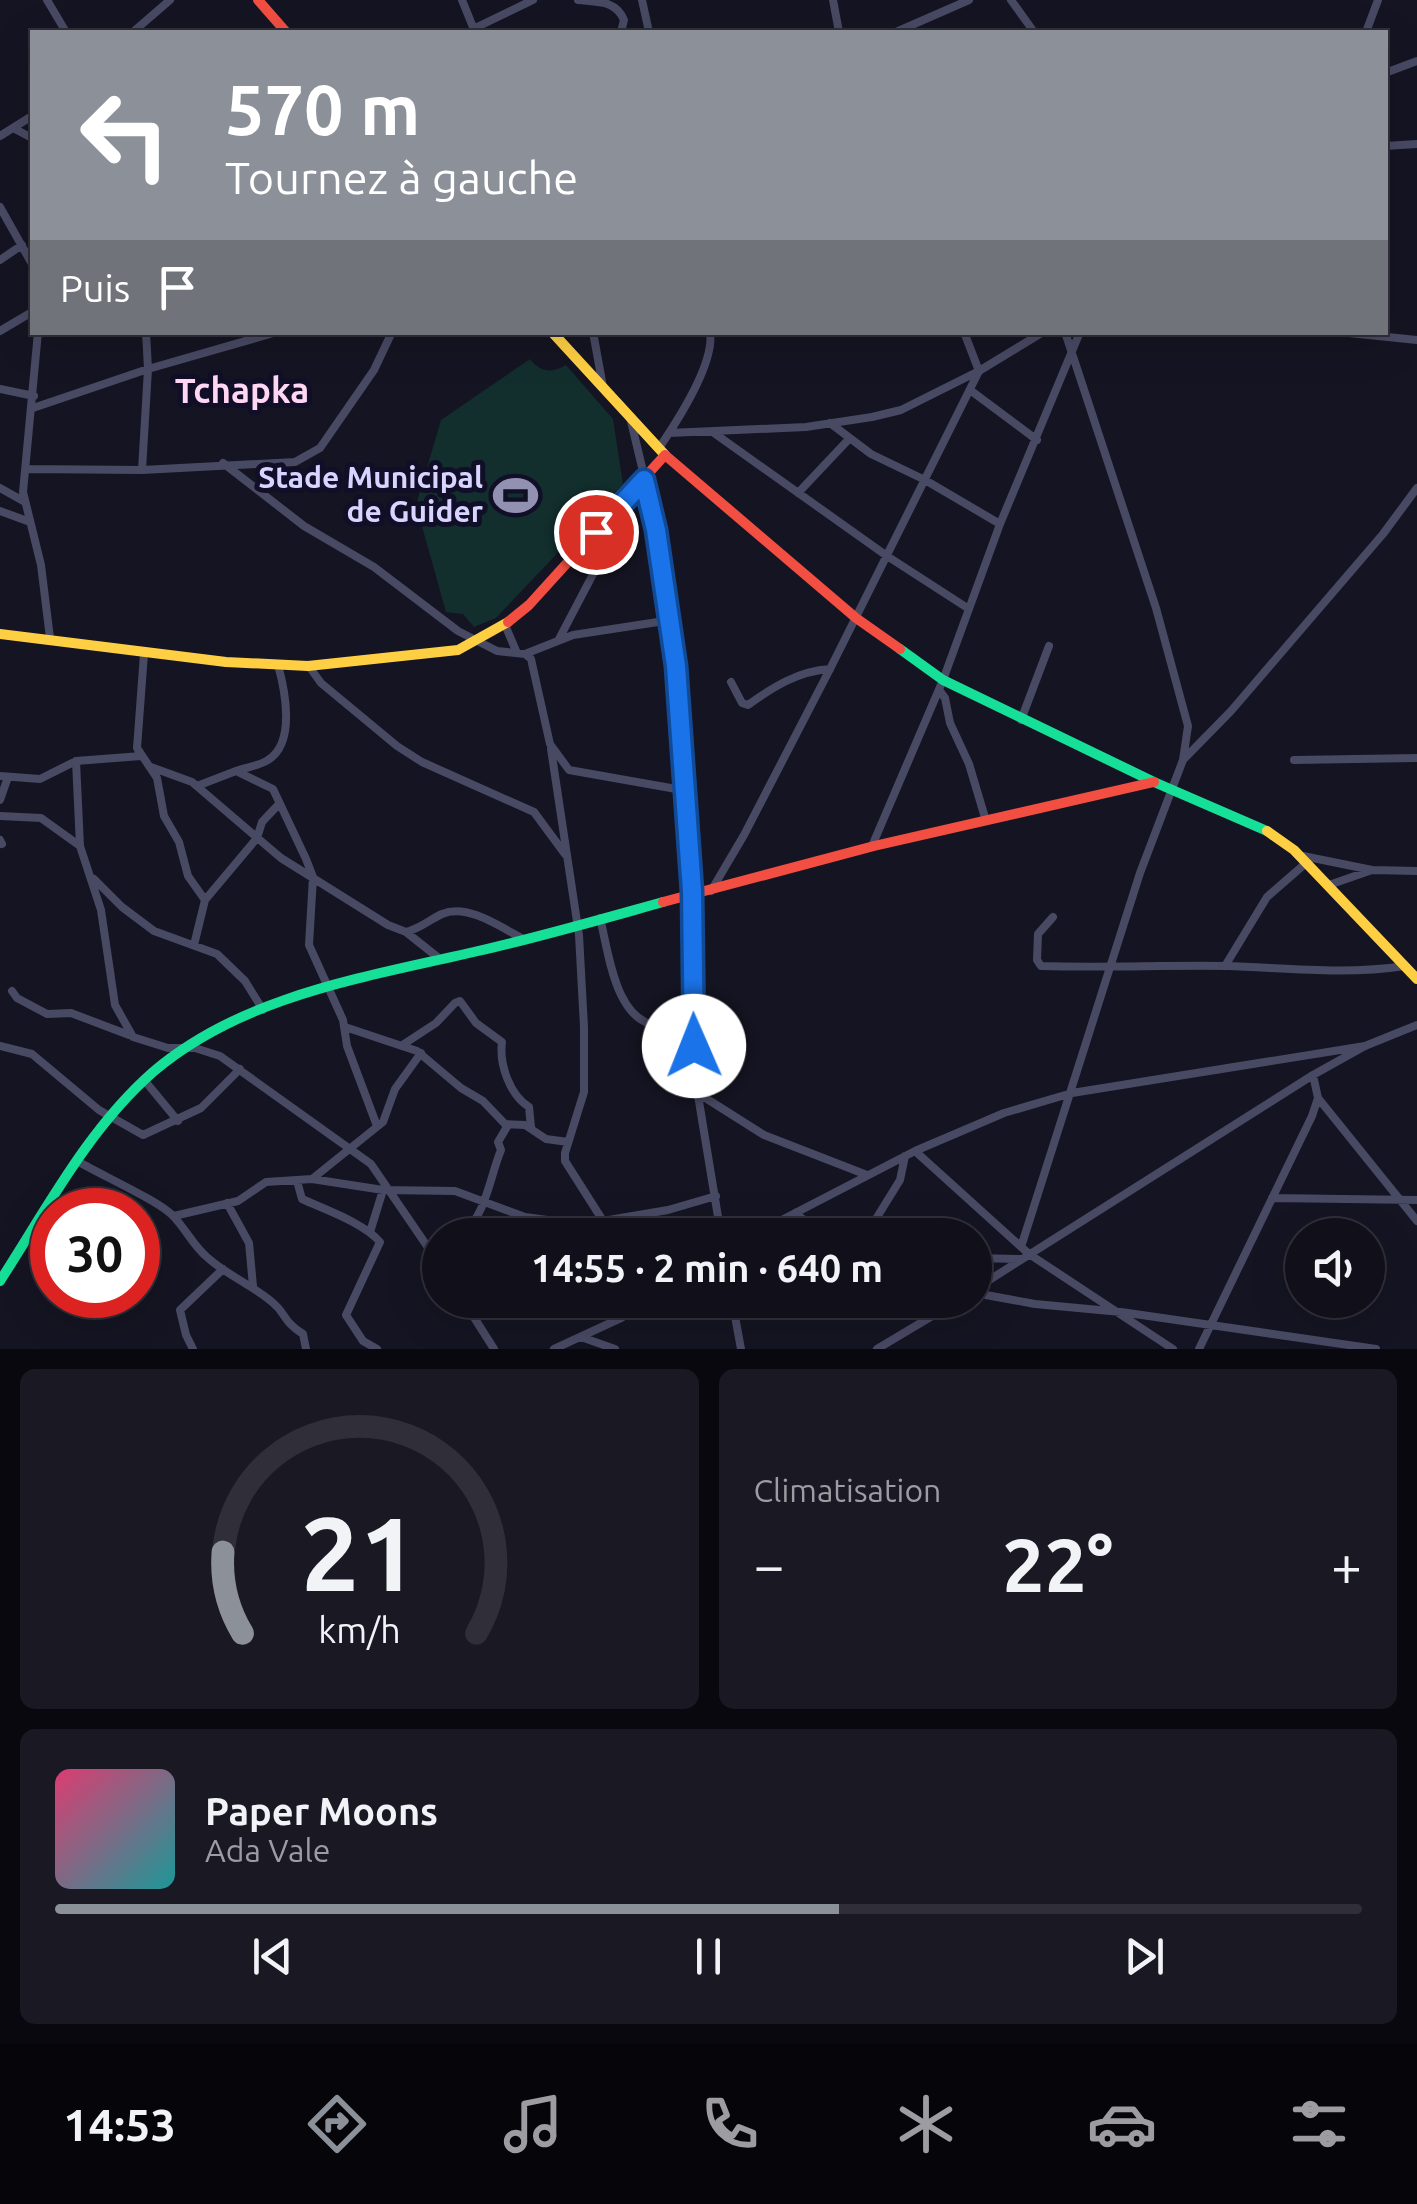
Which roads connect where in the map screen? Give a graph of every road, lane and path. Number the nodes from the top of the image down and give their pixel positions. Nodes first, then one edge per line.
1 (48, 0) edge
2 (170, 0) edge
3 (258, 0) edge
4 (462, 0) edge
5 (534, 0) edge
6 (578, 0) edge
7 (642, 0) edge
8 (833, 0) edge
9 (969, 0) edge
10 (1011, 0) edge
11 (1378, 0) edge
12 (65, 30) edge
13 (134, 30) edge
14 (282, 30) edge
15 (474, 30) edge
16 (476, 30) edge
17 (621, 30) edge
18 (648, 30) edge
19 (840, 30) edge
20 (901, 30) edge
21 (1033, 30) edge
22 (1367, 30) edge
23 (1417, 61) edge
24 (1388, 71) edge
25 (30, 118) edge
26 (15, 129) junction
27 (0, 136) edge
28 (30, 137) edge
29 (1417, 144) edge
30 (1388, 146) edge
31 (0, 207) edge
32 (22, 246) junction
33 (0, 260) edge
34 (30, 260) edge
35 (30, 313) edge
36 (0, 331) edge
37 (38, 335) edge
38 (146, 335) edge
39 (268, 335) edge
40 (391, 335) edge
41 (555, 335) edge
42 (594, 335) edge
43 (710, 335) edge
44 (965, 335) edge
45 (1038, 335) edge
46 (1065, 335) edge
47 (1079, 335) edge
48 (1368, 335) edge
49 (1417, 340) edge
50 (1071, 357) junction
51 (148, 370) junction
52 (980, 371) junction
53 (0, 389) edge
54 (604, 390) junction
55 (970, 390) junction
56 (34, 396) junction
57 (34, 408) junction
58 (629, 416) junction
59 (830, 423) junction
60 (711, 432) junction
61 (669, 433) junction
62 (849, 439) junction
63 (1036, 440) junction
64 (662, 452) junction
65 (223, 463) junction
66 (26, 469) junction
67 (142, 470) junction
68 (644, 480) junction
69 (925, 480) junction
70 (0, 488) edge
71 (1417, 488) edge
72 (798, 492) junction
73 (25, 502) junction
74 (618, 508) junction
75 (0, 512) edge
76 (30, 522) junction
77 (1000, 524) junction
78 (888, 556) junction
79 (969, 609) junction
80 (856, 618) junction
81 (671, 620) junction
82 (506, 625) junction
83 (0, 634) edge
84 (50, 638) junction
85 (559, 638) junction
86 (478, 642) junction
87 (1049, 646) dead end
88 (521, 653) junction
89 (144, 654) junction
90 (308, 664) junction
91 (278, 665) junction
92 (830, 668) junction
93 (731, 682) dead end
94 (941, 685) junction
95 (1021, 720) junction
96 (550, 744) junction
97 (141, 756) junction
98 (1417, 758) edge
99 (1183, 760) junction
100 (1294, 760) dead end
101 (76, 761) junction
102 (151, 767) junction
103 (236, 771) junction
104 (4, 777) edge
105 (1154, 782) junction
106 (197, 786) junction
107 (682, 790) junction
108 (1172, 790) junction
109 (0, 800) edge
110 (278, 804) junction
111 (0, 816) edge
112 (986, 822) junction
113 (257, 838) junction
114 (80, 846) junction
115 (872, 846) junction
116 (568, 858) junction
117 (1302, 859) junction
118 (1372, 870) junction
119 (1417, 872) edge
120 (312, 877) junction
121 (93, 878) junction
122 (1329, 885) junction
123 (711, 891) junction
124 (692, 896) junction
125 (204, 900) junction
126 (1053, 917) dead end
127 (600, 918) junction
128 (578, 924) junction
129 (406, 932) junction
130 (525, 940) junction
131 (194, 946) junction
132 (440, 959) junction
133 (1225, 966) junction
134 (1405, 966) junction
135 (1110, 968) junction
136 (1417, 979) edge
137 (327, 988) junction
138 (12, 991) dead end
139 (263, 1010) junction
140 (693, 1021) junction
141 (1417, 1025) edge
142 (345, 1027) junction
143 (133, 1037) junction
144 (404, 1044) junction
145 (0, 1046) edge
146 (1365, 1046) junction
147 (182, 1050) junction
148 (421, 1053) junction
149 (240, 1069) junction
150 (1313, 1075) junction
151 (145, 1081) junction
152 (696, 1092) junction
153 (1072, 1092) junction
154 (1318, 1098) junction
155 (113, 1115) junction
156 (178, 1121) junction
157 (508, 1125) junction
158 (377, 1126) junction
159 (531, 1127) junction
160 (568, 1142) junction
161 (348, 1149) junction
162 (915, 1151) junction
163 (905, 1156) junction
164 (79, 1162) junction
165 (867, 1175) junction
166 (312, 1179) junction
167 (296, 1181) junction
168 (387, 1189) junction
169 (716, 1196) junction
170 (1272, 1198) junction
171 (485, 1200) junction
172 (1417, 1200) edge
173 (1401, 1201) junction
174 (226, 1203) junction
175 (794, 1213) junction
176 (174, 1216) junction
177 (476, 1218) edge
178 (525, 1218) edge
179 (599, 1218) edge
180 (614, 1218) edge
181 (718, 1218) edge
182 (785, 1218) edge
183 (801, 1218) edge
184 (877, 1218) edge
185 (1417, 1221) edge
186 (370, 1232) junction
187 (422, 1236) edge
188 (1021, 1247) junction
189 (1025, 1256) junction
190 (992, 1257) edge
191 (223, 1269) junction
192 (992, 1279) edge
193 (0, 1282) edge
194 (252, 1286) junction
195 (992, 1295) edge
196 (1121, 1312) junction
197 (474, 1318) edge
198 (621, 1318) edge
199 (735, 1318) edge
200 (928, 1318) edge
201 (1212, 1325) junction
202 (582, 1336) junction
203 (193, 1349) edge
204 (306, 1349) edge
205 (377, 1349) edge
206 (494, 1349) edge
207 (554, 1349) edge
208 (615, 1349) edge
209 (741, 1349) edge
210 (877, 1349) edge
211 (1173, 1349) edge
212 (1199, 1349) edge
213 (1376, 1349) edge

1 - 12 street
2 - 13 street
3 - 14 main road
4 - 15 street
5 - 16 street
6 - 17 street
7 - 18 street
8 - 19 street
9 - 20 street
10 - 21 street
11 - 22 street
23 - 24 street
25 - 26 street
26 - 27 street
26 - 28 street
29 - 30 street
31 - 32 street
32 - 33 street
32 - 34 street
35 - 36 street
37 - 56 street
38 - 51 street
39 - 51 street
40 - 65 street
41 - 54 main road
42 - 54 street
43 - 61 street
44 - 52 street
45 - 52 street
46 - 50 street
47 - 50 street
48 - 49 street
50 - 63 street
50 - 99 street
51 - 57 street
51 - 67 street
52 - 55 street
52 - 59 street
53 - 56 street
54 - 58 main road
55 - 63 street
55 - 69 street
56 - 57 street
57 - 66 street
58 - 64 main road
58 - 68 street
59 - 60 street
59 - 62 street
60 - 61 street
60 - 72 street
61 - 64 street
62 - 69 street
62 - 72 street
63 - 77 street
64 - 68 main road
64 - 80 main road
65 - 67 street
65 - 86 street
66 - 67 street
66 - 73 street
68 - 74 main road
68 - 81 street
69 - 77 street
69 - 78 street
70 - 73 street
71 - 99 street
72 - 78 street
73 - 76 street
74 - 82 main road
74 - 85 street
75 - 76 street
76 - 84 street
77 - 79 street
78 - 79 street
78 - 80 street
79 - 94 street
80 - 92 street
80 - 94 main road
81 - 85 street
81 - 107 street
82 - 86 main road
82 - 88 street
83 - 84 main road
84 - 89 main road
85 - 88 street
86 - 88 street
86 - 90 main road
87 - 95 street
88 - 96 street
89 - 91 main road
89 - 97 street
90 - 91 main road
90 - 116 street
91 - 103 street
92 - 93 street
92 - 123 street
94 - 95 main road
94 - 112 street
94 - 115 street
95 - 105 main road
96 - 107 street
96 - 116 street
97 - 101 street
97 - 102 street
98 - 100 street
99 - 108 street
101 - 104 street
101 - 114 street
102 - 106 street
102 - 125 street
103 - 106 street
103 - 110 street
104 - 109 street
105 - 108 main road
105 - 112 main road
106 - 113 street
107 - 124 street
108 - 117 main road
108 - 135 street
110 - 113 street
110 - 120 street
111 - 114 street
112 - 115 main road
113 - 120 street
113 - 125 street
114 - 121 street
115 - 123 main road
116 - 128 street
117 - 118 street
117 - 122 main road
117 - 133 street
118 - 119 street
118 - 122 street
120 - 129 street
120 - 137 street
121 - 131 street
121 - 143 street
122 - 134 main road
123 - 124 main road
124 - 127 main road
124 - 140 street
125 - 131 street
126 - 135 street
127 - 128 main road
127 - 140 street
128 - 130 main road
128 - 160 street
129 - 130 street
129 - 132 street
130 - 132 main road
131 - 139 street
132 - 137 main road
133 - 134 street
133 - 135 street
134 - 136 main road
135 - 153 street
137 - 139 main road
137 - 142 street
138 - 143 street
139 - 147 main road
140 - 152 street
141 - 146 street
142 - 144 street
142 - 158 street
143 - 147 street
144 - 148 street
144 - 159 street
145 - 155 street
146 - 150 street
146 - 153 street
147 - 149 street
147 - 151 main road
148 - 157 street
148 - 158 street
149 - 156 street
149 - 161 street
150 - 154 street
150 - 189 street
151 - 155 main road
151 - 156 street
152 - 165 street
152 - 169 street
153 - 162 street
153 - 188 street
154 - 170 street
154 - 173 street
155 - 156 street
155 - 164 main road
157 - 159 street
157 - 171 street
158 - 161 street
159 - 160 street
160 - 179 street
161 - 166 street
161 - 168 street
162 - 163 street
162 - 188 street
163 - 165 street
163 - 184 street
164 - 176 street
164 - 193 main road
165 - 175 street
166 - 167 street
166 - 168 street
167 - 174 street
167 - 186 street
168 - 171 street
168 - 186 street
168 - 187 street
169 - 180 street
169 - 181 street
170 - 173 street
170 - 201 street
171 - 177 street
171 - 178 street
172 - 173 street
173 - 185 street
174 - 176 street
174 - 194 street
175 - 182 street
175 - 183 street
176 - 191 street
186 - 205 street
188 - 189 street
189 - 190 street
189 - 192 street
189 - 196 street
191 - 194 street
191 - 203 street
194 - 204 street
195 - 196 street
196 - 201 street
196 - 211 street
197 - 206 street
198 - 202 street
199 - 209 street
200 - 210 street
201 - 212 street
201 - 213 street
202 - 207 street
202 - 208 street

